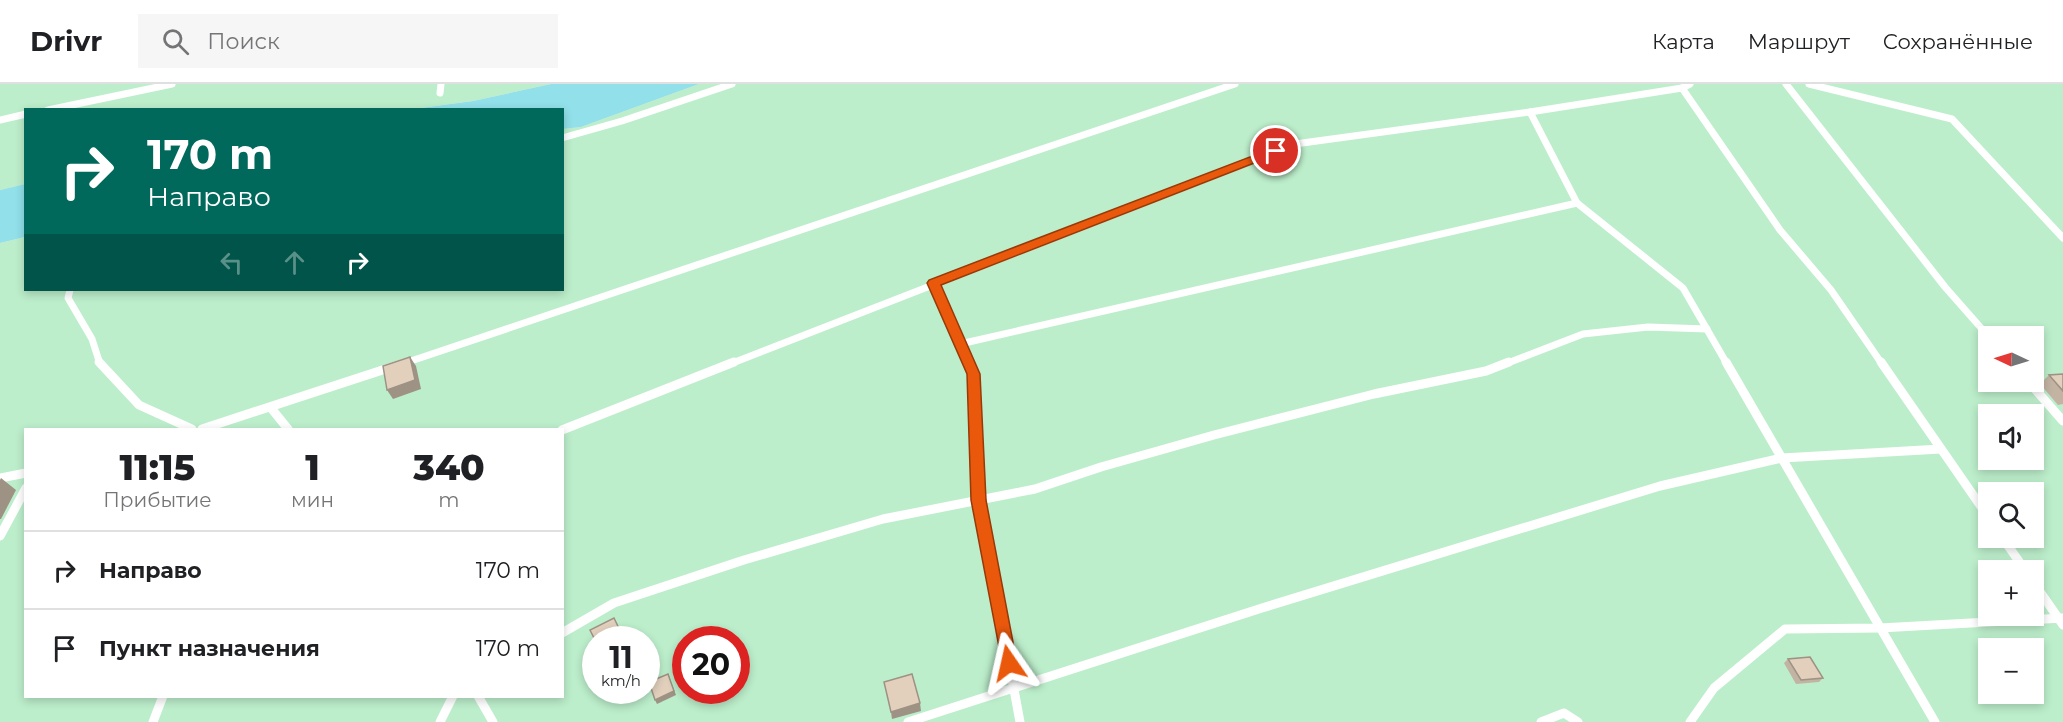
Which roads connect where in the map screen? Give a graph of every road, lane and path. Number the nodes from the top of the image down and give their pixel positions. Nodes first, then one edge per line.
1 (172, 84) edge
2 (441, 84) edge
3 (732, 84) edge
4 (1235, 84) edge
5 (1786, 84) edge
6 (1809, 84) edge
7 (1686, 86) edge
8 (440, 93) dead end
9 (58, 108) edge
10 (1530, 112) junction
11 (24, 114) edge
12 (0, 120) edge
13 (564, 137) edge
14 (1576, 203) junction
15 (2063, 238) edge
16 (934, 283) junction
17 (70, 291) edge
18 (1979, 326) edge
19 (1707, 329) junction
20 (960, 344) junction
21 (2038, 392) edge
22 (271, 408) junction
23 (2063, 421) edge
24 (190, 428) edge
25 (205, 428) edge
26 (287, 428) edge
27 (564, 429) edge
28 (1941, 448) junction
29 (1782, 458) junction
30 (24, 473) edge
31 (0, 478) edge
32 (24, 492) edge
33 (979, 500) junction
34 (1978, 502) edge
35 (0, 536) edge
36 (2044, 597) edge
37 (2062, 621) edge
38 (1881, 628) junction
39 (564, 632) edge
40 (1013, 686) junction
41 (162, 698) edge
42 (452, 698) edge
43 (479, 698) edge
44 (153, 722) edge
45 (440, 722) edge
46 (493, 722) edge
47 (908, 722) edge
48 (1020, 722) edge
49 (1541, 722) edge
50 (1578, 722) edge
51 (1690, 722) edge
52 (1935, 722) edge

1 - 9 lane
2 - 8 lane
3 - 13 lane
4 - 22 lane
5 - 18 lane
6 - 15 lane
7 - 10 lane
7 - 28 lane
10 - 14 lane
10 - 16 lane
11 - 12 lane
14 - 19 lane
14 - 20 lane
16 - 20 lane
16 - 27 lane
17 - 24 lane
19 - 29 lane
19 - 33 lane
20 - 33 lane
21 - 23 lane
22 - 25 lane
22 - 26 lane
28 - 29 lane
28 - 34 lane
29 - 38 lane
29 - 40 lane
30 - 31 lane
32 - 35 lane
33 - 39 lane
33 - 40 lane
36 - 37 lane
37 - 38 lane
38 - 51 lane
38 - 52 lane
40 - 47 lane
40 - 48 lane
41 - 44 lane
42 - 45 lane
43 - 46 lane
49 - 50 lane

